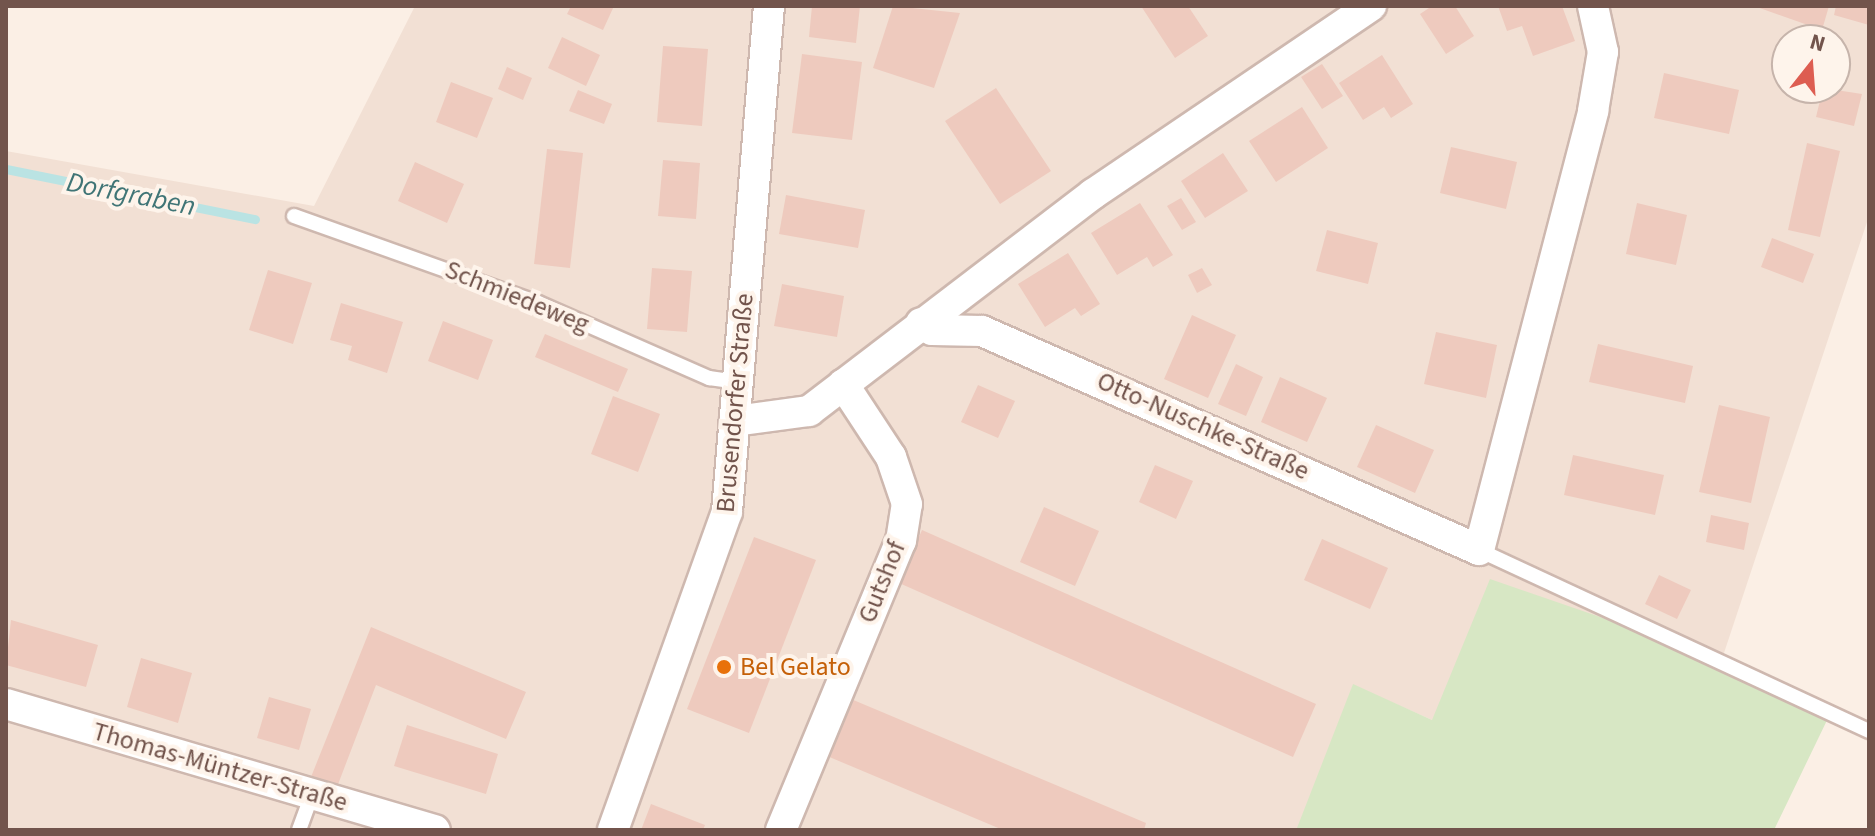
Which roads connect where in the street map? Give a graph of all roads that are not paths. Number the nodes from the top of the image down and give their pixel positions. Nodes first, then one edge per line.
1 (769, 6) edge
2 (1371, 6) edge
3 (1593, 6) edge
4 (294, 216) dead end
5 (921, 323) junction
6 (737, 382) junction
7 (843, 384) junction
8 (735, 421) junction
9 (1479, 550) junction
10 (6, 704) edge
11 (1869, 731) edge
12 (312, 794) junction
13 (299, 830) edge
14 (435, 830) edge
15 (613, 830) edge
16 (781, 830) edge

1 - 6 street, Brusendorfer Straße
2 - 5 street
3 - 9 street
4 - 6 lane, Schmiedeweg
5 - 7 street
5 - 9 street, Otto-Nuschke-Straße
6 - 8 street, Brusendorfer Straße
7 - 8 street
7 - 16 street, Gutshof
8 - 15 street, Brusendorfer Straße
9 - 11 lane, Otto-Nuschke-Straße
10 - 12 street, Thomas-Müntzer-Straße
12 - 13 lane
12 - 14 street, Thomas-Müntzer-Straße

